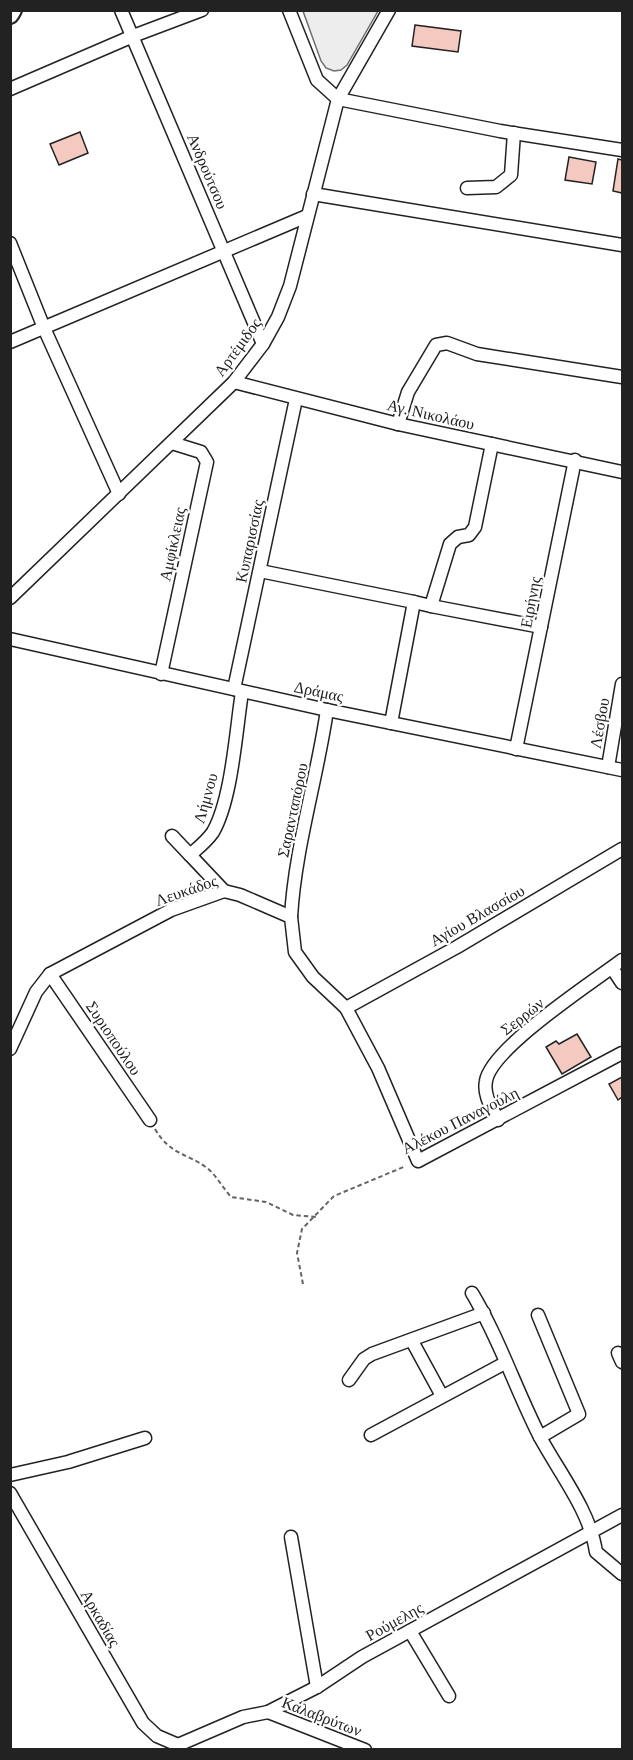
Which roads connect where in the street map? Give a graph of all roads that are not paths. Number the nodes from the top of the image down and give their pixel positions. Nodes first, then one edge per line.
1 (13, 10) edge
2 (121, 10) edge
3 (202, 10) edge
4 (289, 10) edge
5 (389, 10) edge
6 (10, 15) edge
7 (133, 36) junction
8 (10, 89) edge
9 (338, 99) junction
10 (513, 133) junction
11 (622, 150) edge
12 (467, 188) dead end
13 (313, 194) junction
14 (307, 216) junction
15 (10, 243) edge
16 (622, 245) edge
17 (224, 250) junction
18 (44, 328) junction
19 (10, 342) edge
20 (263, 344) junction
21 (622, 377) edge
22 (234, 382) junction
23 (296, 399) junction
24 (398, 424) junction
25 (172, 443) junction
26 (492, 444) junction
27 (575, 460) junction
28 (622, 472) edge
29 (119, 494) junction
30 (260, 572) junction
31 (10, 598) edge
32 (414, 602) junction
33 (431, 606) junction
34 (541, 627) junction
35 (10, 639) edge
36 (161, 674) junction
37 (622, 684) edge
38 (238, 690) junction
39 (327, 710) junction
40 (391, 723) junction
41 (516, 750) junction
42 (608, 767) junction
43 (622, 770) edge
44 (172, 836) dead end
45 (622, 849) edge
46 (190, 855) junction
47 (224, 891) junction
48 (291, 917) junction
49 (617, 964) edge
50 (50, 974) junction
51 (622, 983) edge
52 (346, 1008) junction
53 (10, 1049) edge
54 (622, 1053) edge
55 (150, 1120) road end
56 (498, 1120) junction
57 (472, 1293) dead end
58 (484, 1313) junction
59 (537, 1315) dead end
60 (412, 1341) junction
61 (505, 1362) junction
62 (348, 1380) dead end
63 (442, 1396) junction
64 (371, 1435) dead end
65 (540, 1437) junction
66 (145, 1438) dead end
67 (10, 1475) edge
68 (10, 1493) edge
69 (622, 1515) edge
70 (593, 1532) junction
71 (291, 1537) dead end
72 (622, 1574) edge
73 (410, 1631) junction
74 (317, 1687) junction
75 (449, 1696) dead end
76 (268, 1712) junction
77 (178, 1747) edge
78 (365, 1749) edge

1 - 6 main road
2 - 7 street, Ανδρούτσου
3 - 7 street
4 - 9 street
5 - 9 street, Αρτέμιδος
7 - 8 street
7 - 17 street, Ανδρούτσου
9 - 10 street
9 - 13 street, Αρτέμιδος
10 - 11 street
10 - 12 street
13 - 14 street, Αρτέμιδος
13 - 16 street
14 - 17 street
14 - 20 street, Αρτέμιδος
15 - 18 street
17 - 18 street
17 - 20 street, Ανδρούτσου
18 - 19 street
18 - 29 street
20 - 22 street, Αρτέμιδος
21 - 24 street
22 - 23 street, Αγ. Νικολάου
22 - 25 street, Αρτέμιδος
23 - 24 street, Αγ. Νικολάου
23 - 30 street, Κυπαρισσίας
24 - 26 street, Αγ. Νικολάου
25 - 29 street, Αρτέμιδος
25 - 36 street, Αμφίκλειας
26 - 27 street, Αγ. Νικολάου
26 - 33 street
27 - 28 street, Αγ. Νικολάου
27 - 34 street, Ειρήνης
29 - 31 street, Αρτέμιδος
30 - 32 street
30 - 38 street, Κυπαρισσίας
32 - 33 street
32 - 40 street
33 - 34 street
34 - 41 street, Ειρήνης
35 - 36 street, Δράμας
36 - 38 street, Δράμας
37 - 42 street, Λέσβου
38 - 39 street, Δράμας
38 - 46 street, Λήμνου
39 - 40 street, Δράμας
39 - 48 street, Σαρανταπόρου
40 - 41 street, Δράμας
41 - 42 street, Δράμας
42 - 43 street, Δράμας
44 - 46 street
45 - 52 street, Αγίου Βλασσίου
46 - 47 street
47 - 48 street, Λευκάδος
47 - 50 street, Λευκάδος
48 - 52 street
49 - 51 street
49 - 56 street, Σερρών
50 - 53 street, Λευκάδος
50 - 55 street, Συριοπούλου
52 - 56 street, Αλέκου Παναγούλη
54 - 56 street, Αλέκου Παναγούλη
57 - 58 street
58 - 60 street
58 - 61 street
59 - 65 street
60 - 62 street
60 - 63 street
61 - 63 street
61 - 65 street
63 - 64 street
65 - 70 street
66 - 67 street
68 - 77 street, Αρκαδίας
69 - 70 street, Ρούμελης
70 - 72 street
70 - 73 street, Ρούμελης
71 - 74 street
73 - 74 street, Ρούμελης
73 - 75 street
74 - 76 street, Ρούμελης
76 - 77 street, Ρούμελης
76 - 78 street, Καλαβρύτων

